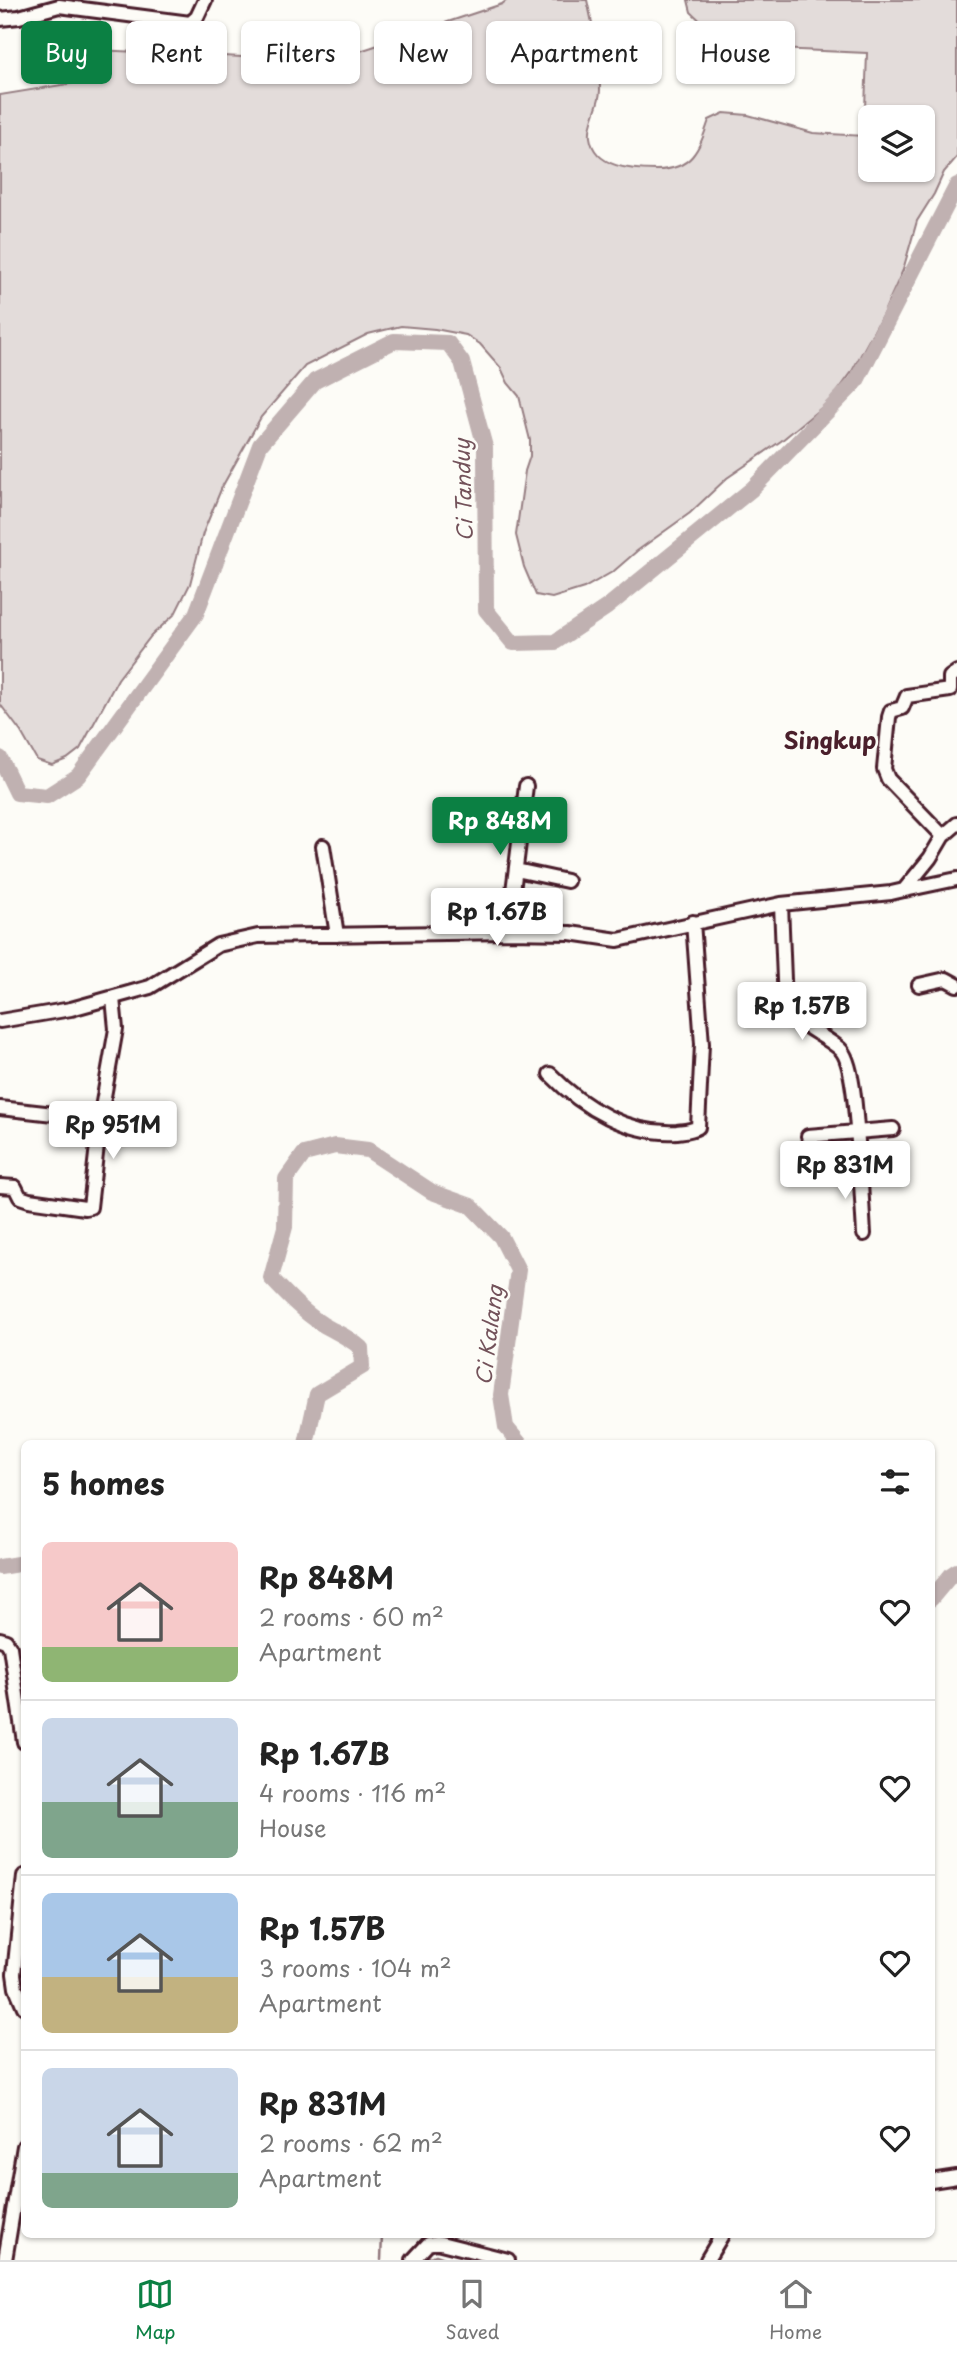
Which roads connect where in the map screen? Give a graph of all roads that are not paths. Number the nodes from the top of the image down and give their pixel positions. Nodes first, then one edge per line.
1 (205, 0) edge
2 (59, 3) edge
3 (0, 19) edge
4 (957, 672) edge
5 (526, 786) dead end
6 (957, 824) edge
7 (943, 836) junction
8 (323, 846) dead end
9 (516, 870) junction
10 (957, 879) edge
11 (567, 881) dead end
12 (904, 890) junction
13 (782, 904) junction
14 (693, 922) junction
15 (508, 932) junction
16 (337, 934) junction
17 (919, 985) dead end
18 (957, 985) edge
19 (113, 998) junction
20 (0, 1021) edge
21 (550, 1074) dead end
22 (0, 1108) edge
23 (100, 1119) junction
24 (143, 1124) dead end
25 (893, 1129) dead end
26 (856, 1132) junction
27 (808, 1136) dead end
28 (892, 1165) dead end
29 (860, 1166) junction
30 (814, 1169) dead end
31 (0, 1186) edge
32 (864, 1234) dead end
33 (0, 1639) edge
34 (21, 1722) edge
35 (21, 1905) edge
36 (21, 2000) edge
37 (21, 2158) edge
38 (957, 2177) edge
39 (935, 2180) edge
40 (5, 2225) edge
41 (720, 2238) edge
42 (5, 2260) edge
43 (413, 2260) edge
44 (508, 2260) edge
45 (707, 2260) edge

1 - 2 street
2 - 3 street
4 - 7 street
5 - 9 street
6 - 7 street
7 - 12 street
8 - 16 street
9 - 11 street
9 - 15 street
10 - 12 street
12 - 13 street
13 - 14 street
13 - 26 street
14 - 15 street
14 - 21 street
15 - 16 street
16 - 19 street
17 - 18 street
19 - 20 street
19 - 23 street
22 - 23 street
23 - 24 street
23 - 31 street
25 - 26 street
26 - 27 street
26 - 29 street
28 - 29 street
29 - 30 street
29 - 32 street
33 - 34 street
35 - 36 street
37 - 40 street
38 - 39 street
40 - 42 street
41 - 45 street
43 - 44 street

